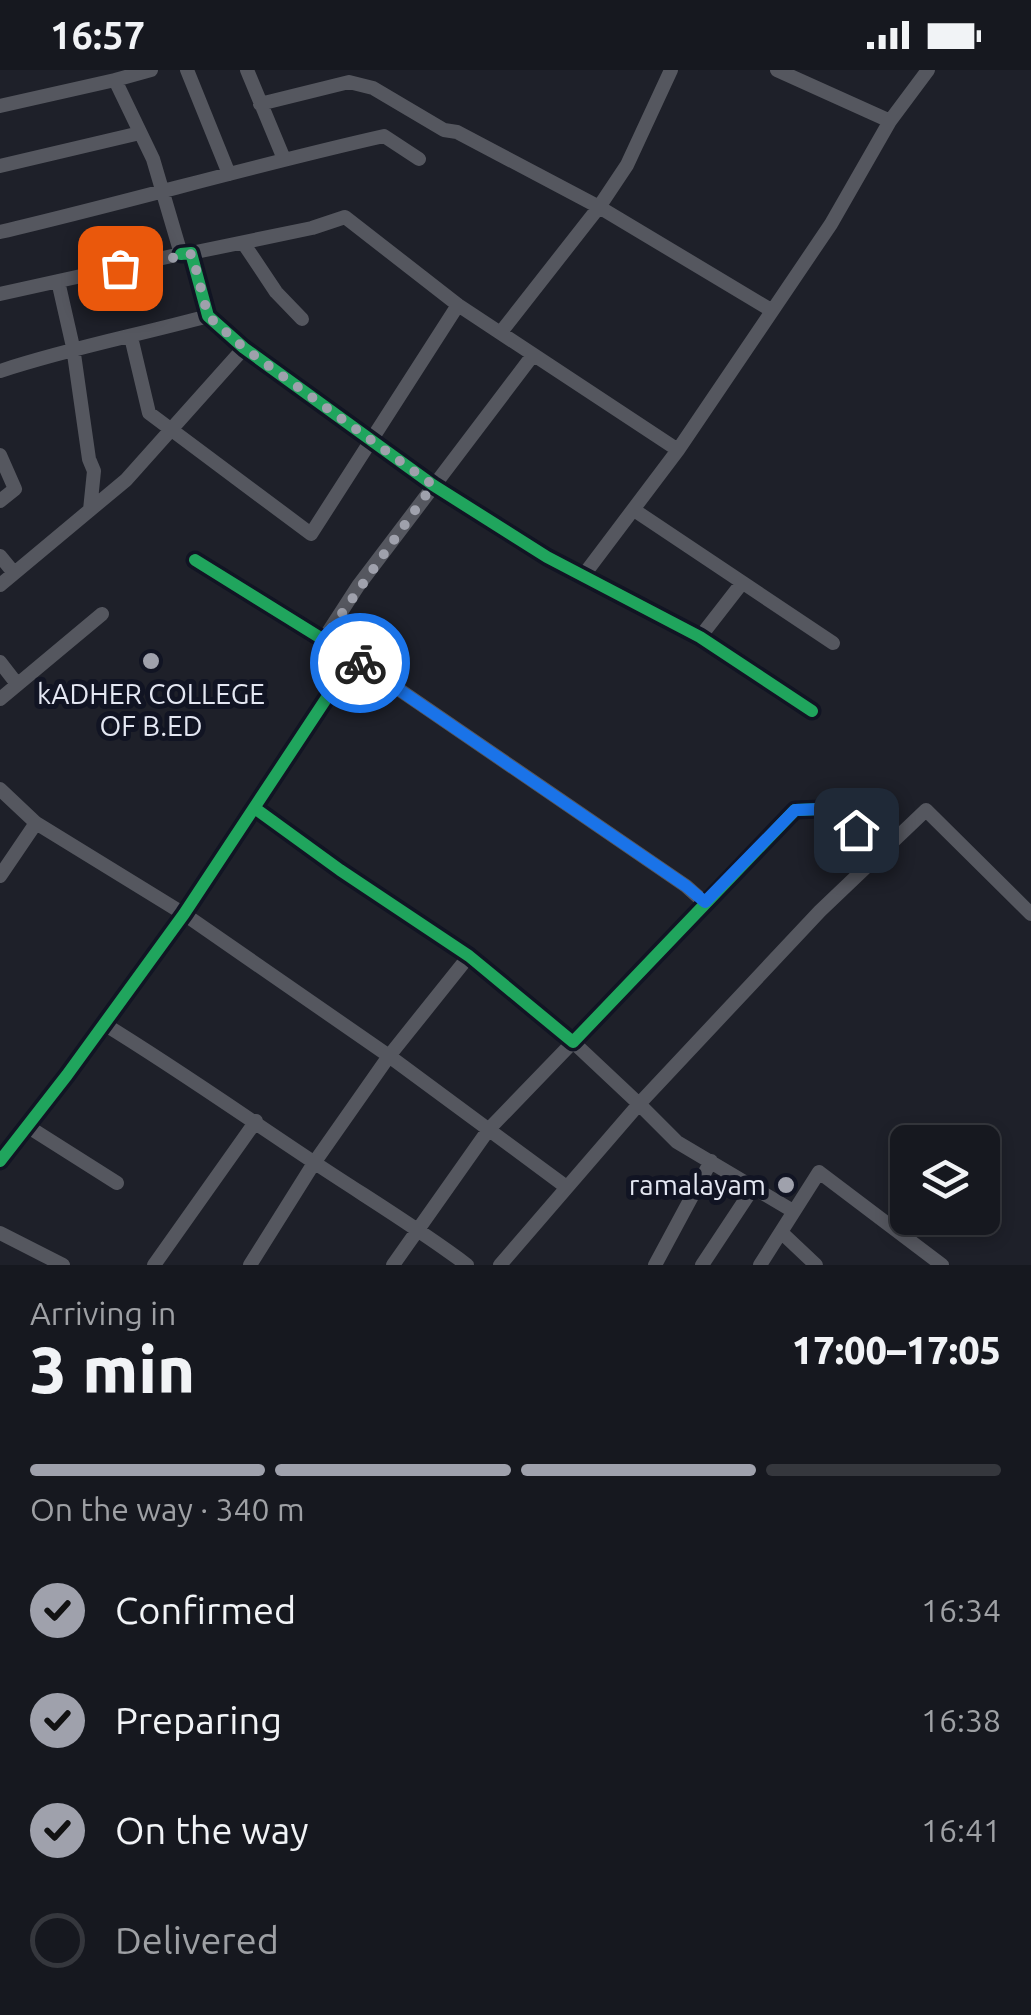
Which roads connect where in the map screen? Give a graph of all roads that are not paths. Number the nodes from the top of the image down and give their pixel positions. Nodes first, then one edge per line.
1 (152, 70) edge
2 (188, 70) edge
3 (247, 70) edge
4 (671, 70) edge
5 (777, 70) edge
6 (928, 70) edge
7 (115, 80) junction
8 (260, 104) junction
9 (0, 106) edge
10 (890, 121) junction
11 (140, 133) junction
12 (284, 159) junction
13 (419, 159) dead end
14 (0, 166) edge
15 (229, 174) junction
16 (164, 193) junction
17 (599, 207) junction
18 (0, 232) edge
19 (244, 244) junction
20 (186, 254) junction
21 (58, 281) junction
22 (0, 294) edge
23 (458, 305) junction
24 (771, 310) junction
25 (208, 316) junction
26 (302, 318) dead end
27 (500, 332) junction
28 (131, 337) junction
29 (74, 347) junction
30 (244, 348) junction
31 (534, 355) junction
32 (0, 371) edge
33 (169, 430) junction
34 (372, 440) junction
35 (678, 450) junction
36 (0, 455) edge
37 (433, 485) junction
38 (0, 501) edge
39 (90, 510) junction
40 (634, 510) junction
41 (0, 556) edge
42 (195, 560) dead end
43 (14, 573) junction
44 (582, 576) junction
45 (742, 583) junction
46 (0, 585) edge
47 (102, 614) dead end
48 (700, 638) junction
49 (323, 640) junction
50 (833, 643) dead end
51 (353, 658) junction
52 (0, 662) edge
53 (17, 684) junction
54 (0, 699) edge
55 (812, 711) dead end
56 (0, 788) edge
57 (256, 809) junction
58 (36, 822) junction
59 (879, 856) junction
60 (0, 876) edge
61 (705, 902) junction
62 (184, 914) junction
63 (1031, 914) edge
64 (469, 956) junction
65 (104, 1024) junction
66 (573, 1042) junction
67 (389, 1056) junction
68 (639, 1104) junction
69 (256, 1122) junction
70 (27, 1126) junction
71 (489, 1129) junction
72 (0, 1161) edge
73 (712, 1162) junction
74 (314, 1163) junction
75 (117, 1184) dead end
76 (755, 1185) junction
77 (565, 1186) junction
78 (794, 1212) junction
79 (417, 1227) junction
80 (780, 1232) junction
81 (0, 1233) edge
82 (63, 1265) edge
83 (154, 1265) edge
84 (250, 1265) edge
85 (393, 1265) edge
86 (468, 1265) edge
87 (500, 1265) edge
88 (654, 1265) edge
89 (702, 1265) edge
90 (760, 1265) edge
91 (816, 1265) edge
92 (942, 1265) edge

1 - 7 street
2 - 15 street
3 - 8 street
4 - 17 street
5 - 10 street
6 - 10 street
7 - 9 street
7 - 11 street
8 - 12 street
8 - 17 street
10 - 24 street
11 - 14 street
11 - 16 street
12 - 13 street
12 - 15 street
15 - 16 street
16 - 18 street
16 - 20 street
17 - 24 street
17 - 27 street
19 - 20 street
19 - 23 street
19 - 26 street
20 - 21 street
20 - 25 street
21 - 22 street
21 - 29 street
23 - 27 street
23 - 34 street
24 - 35 street
25 - 28 street
25 - 30 street
27 - 31 street
28 - 29 street
28 - 33 street
29 - 32 street
29 - 39 street
30 - 33 street
30 - 34 street
31 - 35 street
31 - 37 street
33 - 34 street
33 - 39 street
34 - 37 street
35 - 40 street
36 - 38 street
37 - 44 street
37 - 49 street
39 - 43 street
40 - 44 street
40 - 45 street
41 - 43 street
42 - 49 street
43 - 46 street
44 - 48 street
45 - 48 street
45 - 50 street
47 - 53 street
48 - 55 street
49 - 51 street
51 - 57 street
51 - 61 street
52 - 53 street
53 - 54 street
56 - 58 street
57 - 62 street
57 - 64 street
58 - 60 street
58 - 62 street
59 - 61 street
59 - 63 street
59 - 68 street
61 - 66 street
62 - 65 street
62 - 67 street
64 - 66 street
64 - 67 street
65 - 69 street
65 - 70 street
66 - 68 street
66 - 71 street
67 - 71 street
67 - 74 street
68 - 73 street
68 - 77 street
69 - 74 street
69 - 83 street
70 - 72 street
70 - 75 street
71 - 77 street
71 - 79 street
73 - 76 street
73 - 88 street
74 - 79 street
74 - 84 street
76 - 78 street
76 - 89 street
77 - 87 street
78 - 80 street
78 - 92 street
79 - 85 street
79 - 86 street
80 - 90 street
80 - 91 street
81 - 82 street

